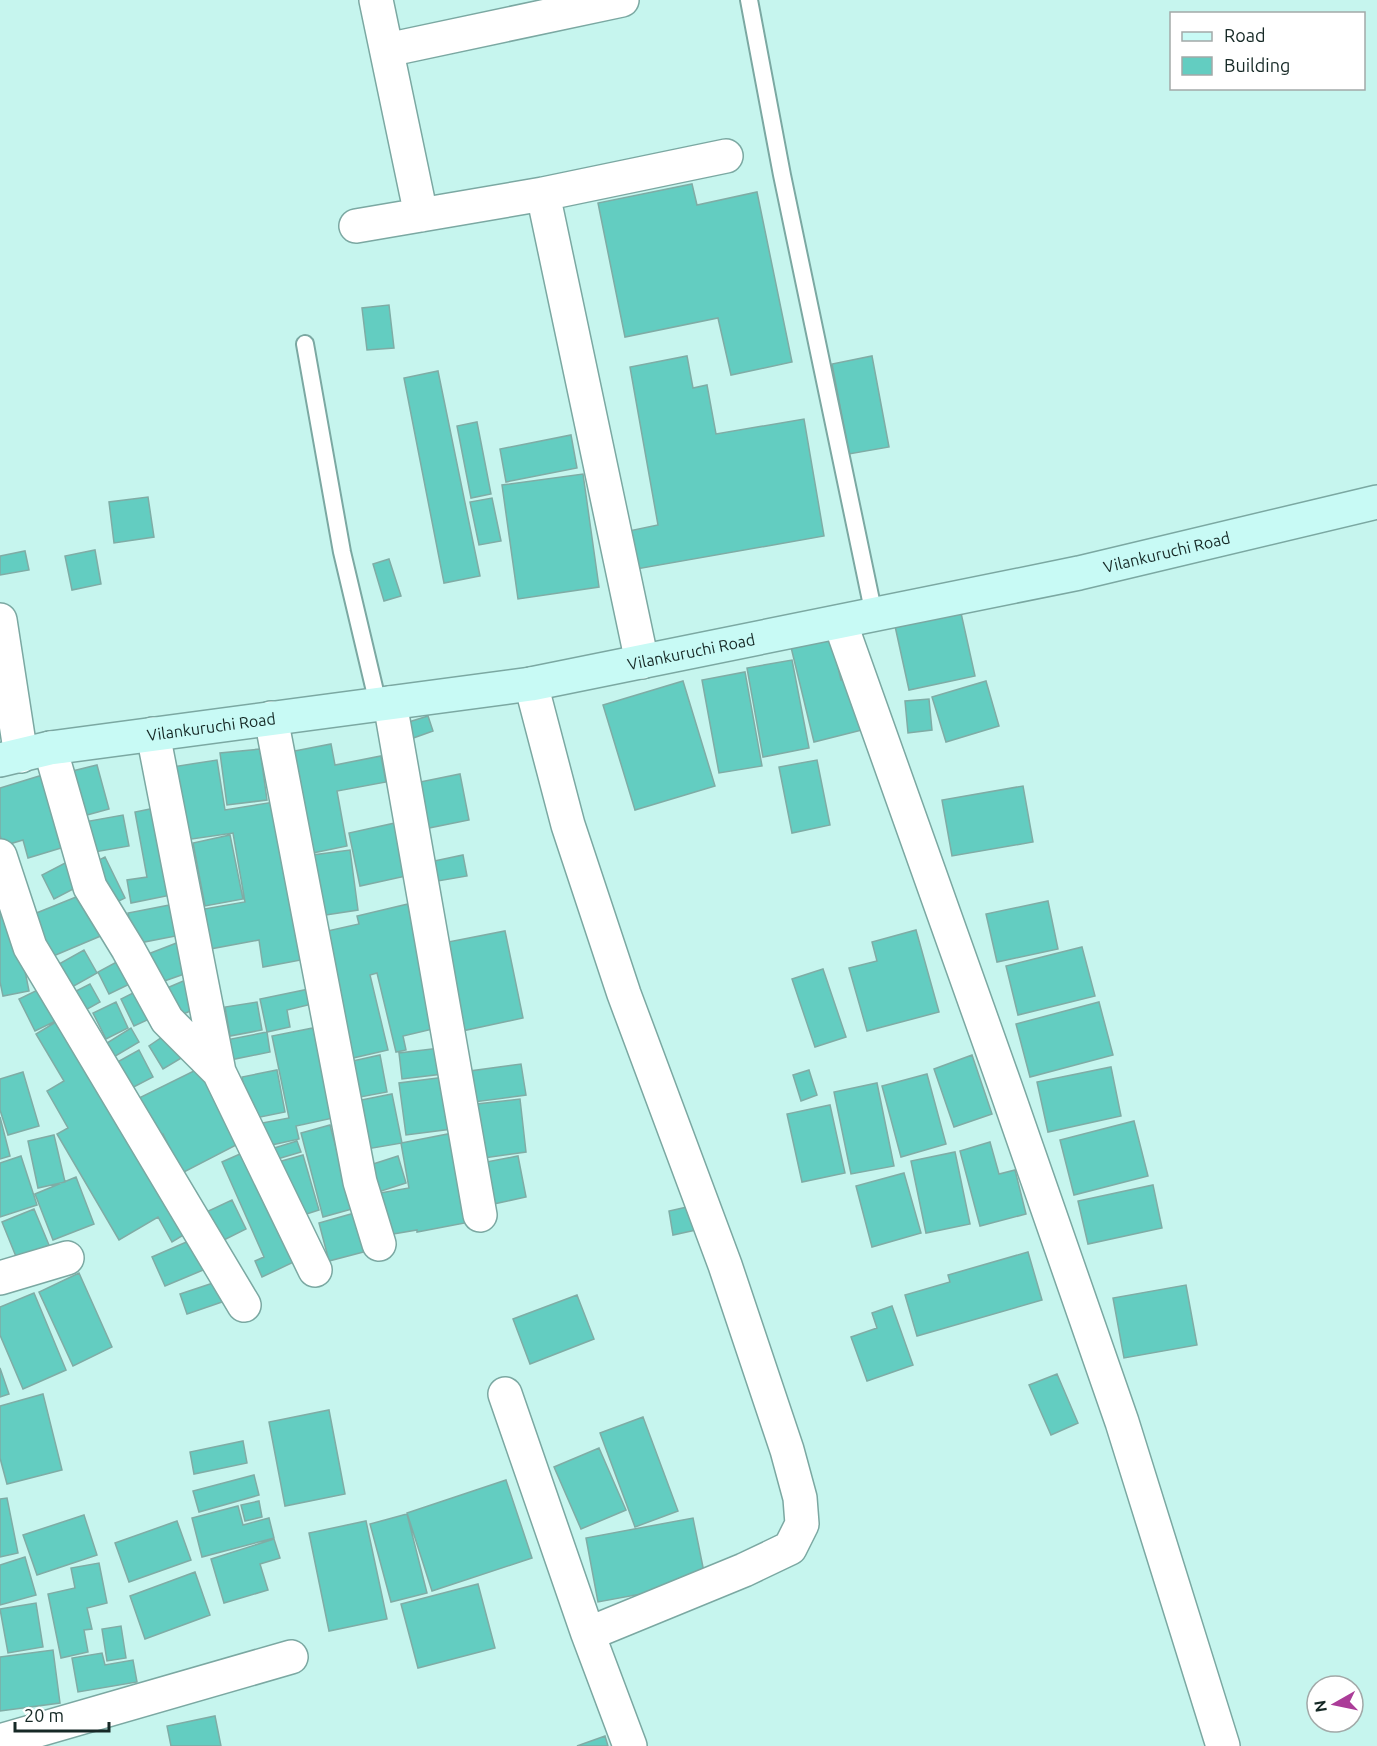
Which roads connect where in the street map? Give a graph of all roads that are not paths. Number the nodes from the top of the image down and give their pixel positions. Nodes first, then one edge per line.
1 (376, 0) edge
2 (622, 0) edge
3 (749, 0) edge
4 (529, 10) edge
5 (387, 50) junction
6 (726, 156) dead end
7 (543, 194) junction
8 (421, 215) junction
9 (356, 226) dead end
10 (305, 344) dead end
11 (1377, 502) edge
12 (874, 615) junction
13 (0, 620) edge
14 (840, 622) junction
15 (642, 662) junction
16 (531, 684) junction
17 (384, 704) junction
18 (270, 718) junction
19 (153, 734) junction
20 (24, 755) edge
21 (0, 856) edge
22 (219, 1072) junction
23 (480, 1215) dead end
24 (379, 1244) dead end
25 (67, 1258) dead end
26 (315, 1270) dead end
27 (0, 1278) edge
28 (243, 1305) dead end
29 (505, 1394) dead end
30 (588, 1634) junction
31 (291, 1657) dead end
32 (0, 1741) edge
33 (630, 1746) edge
34 (1223, 1746) edge

1 - 5 street
2 - 4 street
3 - 12 lane
4 - 5 street
5 - 8 street
6 - 7 street
7 - 8 street
7 - 15 street
8 - 9 street
10 - 17 lane
11 - 12 main road, Vilankuruchi Road
12 - 14 main road, Vilankuruchi Road
13 - 20 street
14 - 15 main road, Vilankuruchi Road
14 - 34 street
15 - 16 main road, Vilankuruchi Road
16 - 17 main road, Vilankuruchi Road
16 - 30 street
17 - 18 main road, Vilankuruchi Road
17 - 23 street
18 - 19 main road, Vilankuruchi Road
18 - 24 street
19 - 20 main road, Vilankuruchi Road
19 - 22 street
20 - 22 street
21 - 28 street
22 - 26 street
25 - 27 street
29 - 30 street
30 - 33 street
31 - 32 street

